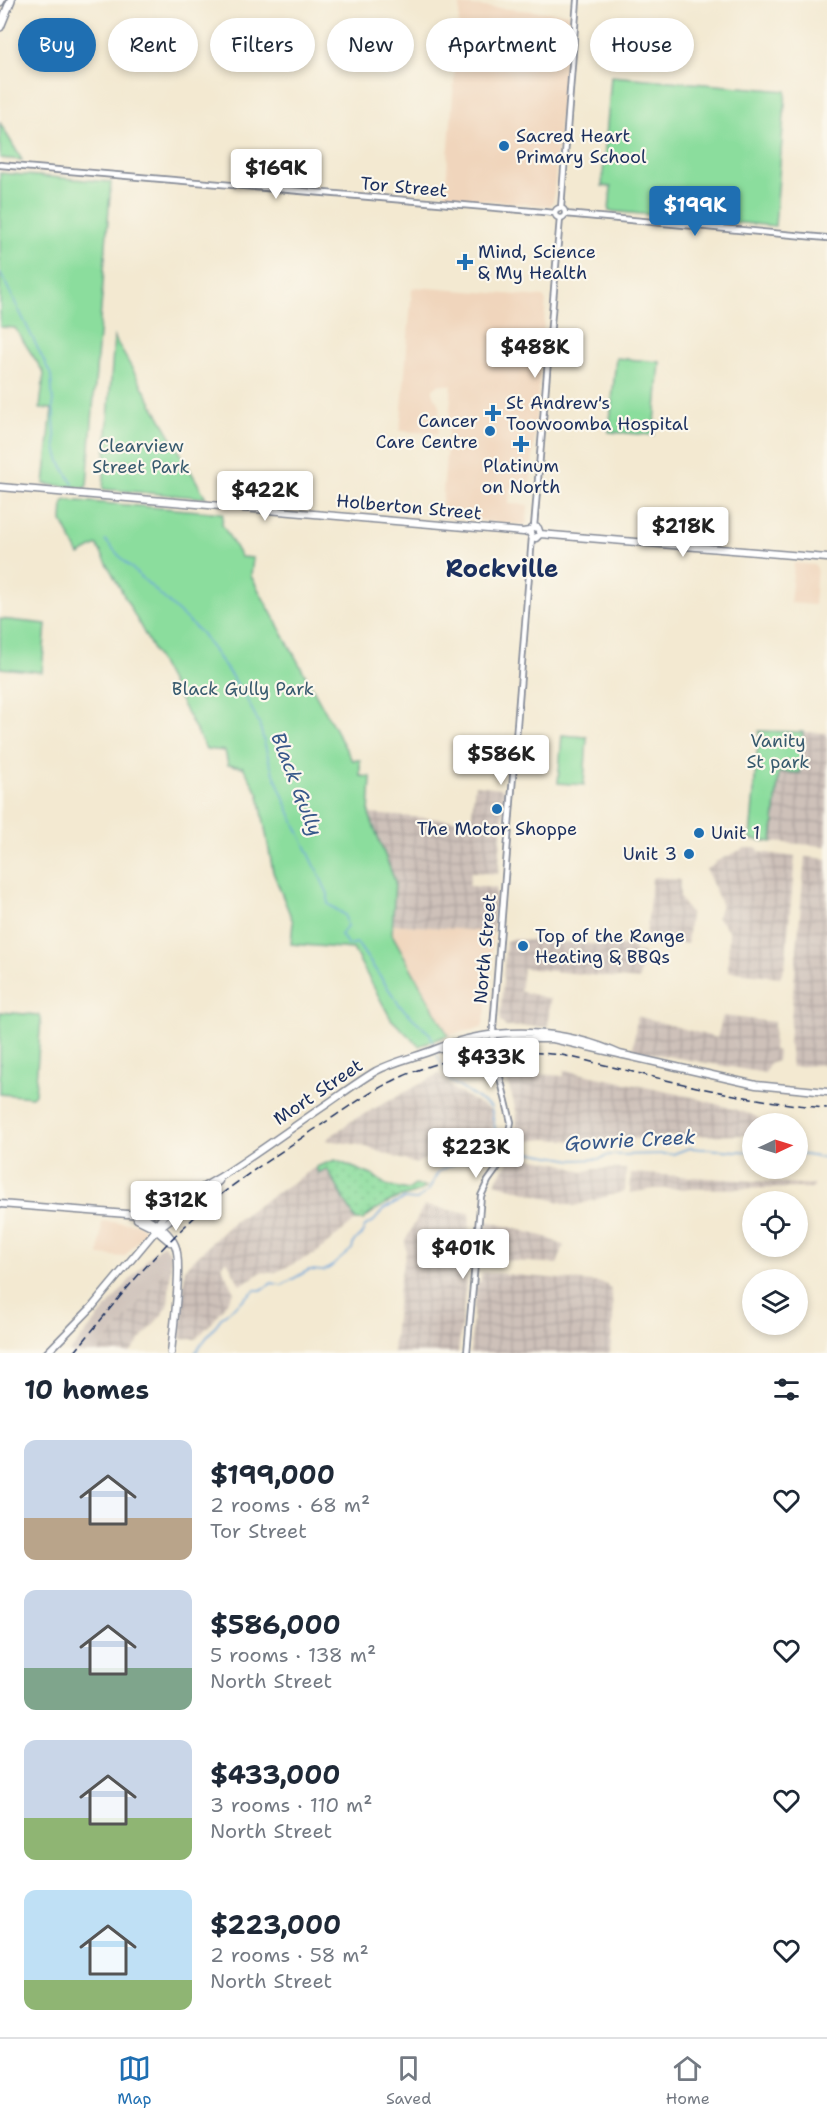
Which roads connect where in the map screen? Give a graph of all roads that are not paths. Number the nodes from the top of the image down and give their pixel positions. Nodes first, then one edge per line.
1 (11, 0) edge
2 (577, 0) edge
3 (0, 27) edge
4 (0, 165) edge
5 (561, 208) junction
6 (555, 213) junction
7 (565, 214) junction
8 (560, 218) junction
9 (827, 238) edge
10 (0, 487) edge
11 (532, 532) junction
12 (827, 558) edge
13 (493, 1038) junction
14 (827, 1092) edge
15 (223, 1175) junction
16 (0, 1204) edge
17 (167, 1213) junction
18 (122, 1215) junction
19 (130, 1215) junction
20 (158, 1227) junction
21 (47, 1353) edge
22 (171, 1353) edge
23 (466, 1353) edge

1 - 3 highway
2 - 5 street
4 - 6 street, Tor Street
5 - 6 street
5 - 7 street
6 - 8 street
7 - 8 street
7 - 9 street
8 - 11 street, North Street
10 - 11 main road, Holberton Street
11 - 12 main road
11 - 13 street, North Street
13 - 14 main road, Mort Street
13 - 15 main road, Mort Street
13 - 23 street, North Street
15 - 17 main road, Mort Street
15 - 20 main road, Mort Street
16 - 18 main road
17 - 19 main road
17 - 20 main road, Mort Street
18 - 19 main road
18 - 20 main road
19 - 20 main road
20 - 21 main road, Mort Street
20 - 22 main road

